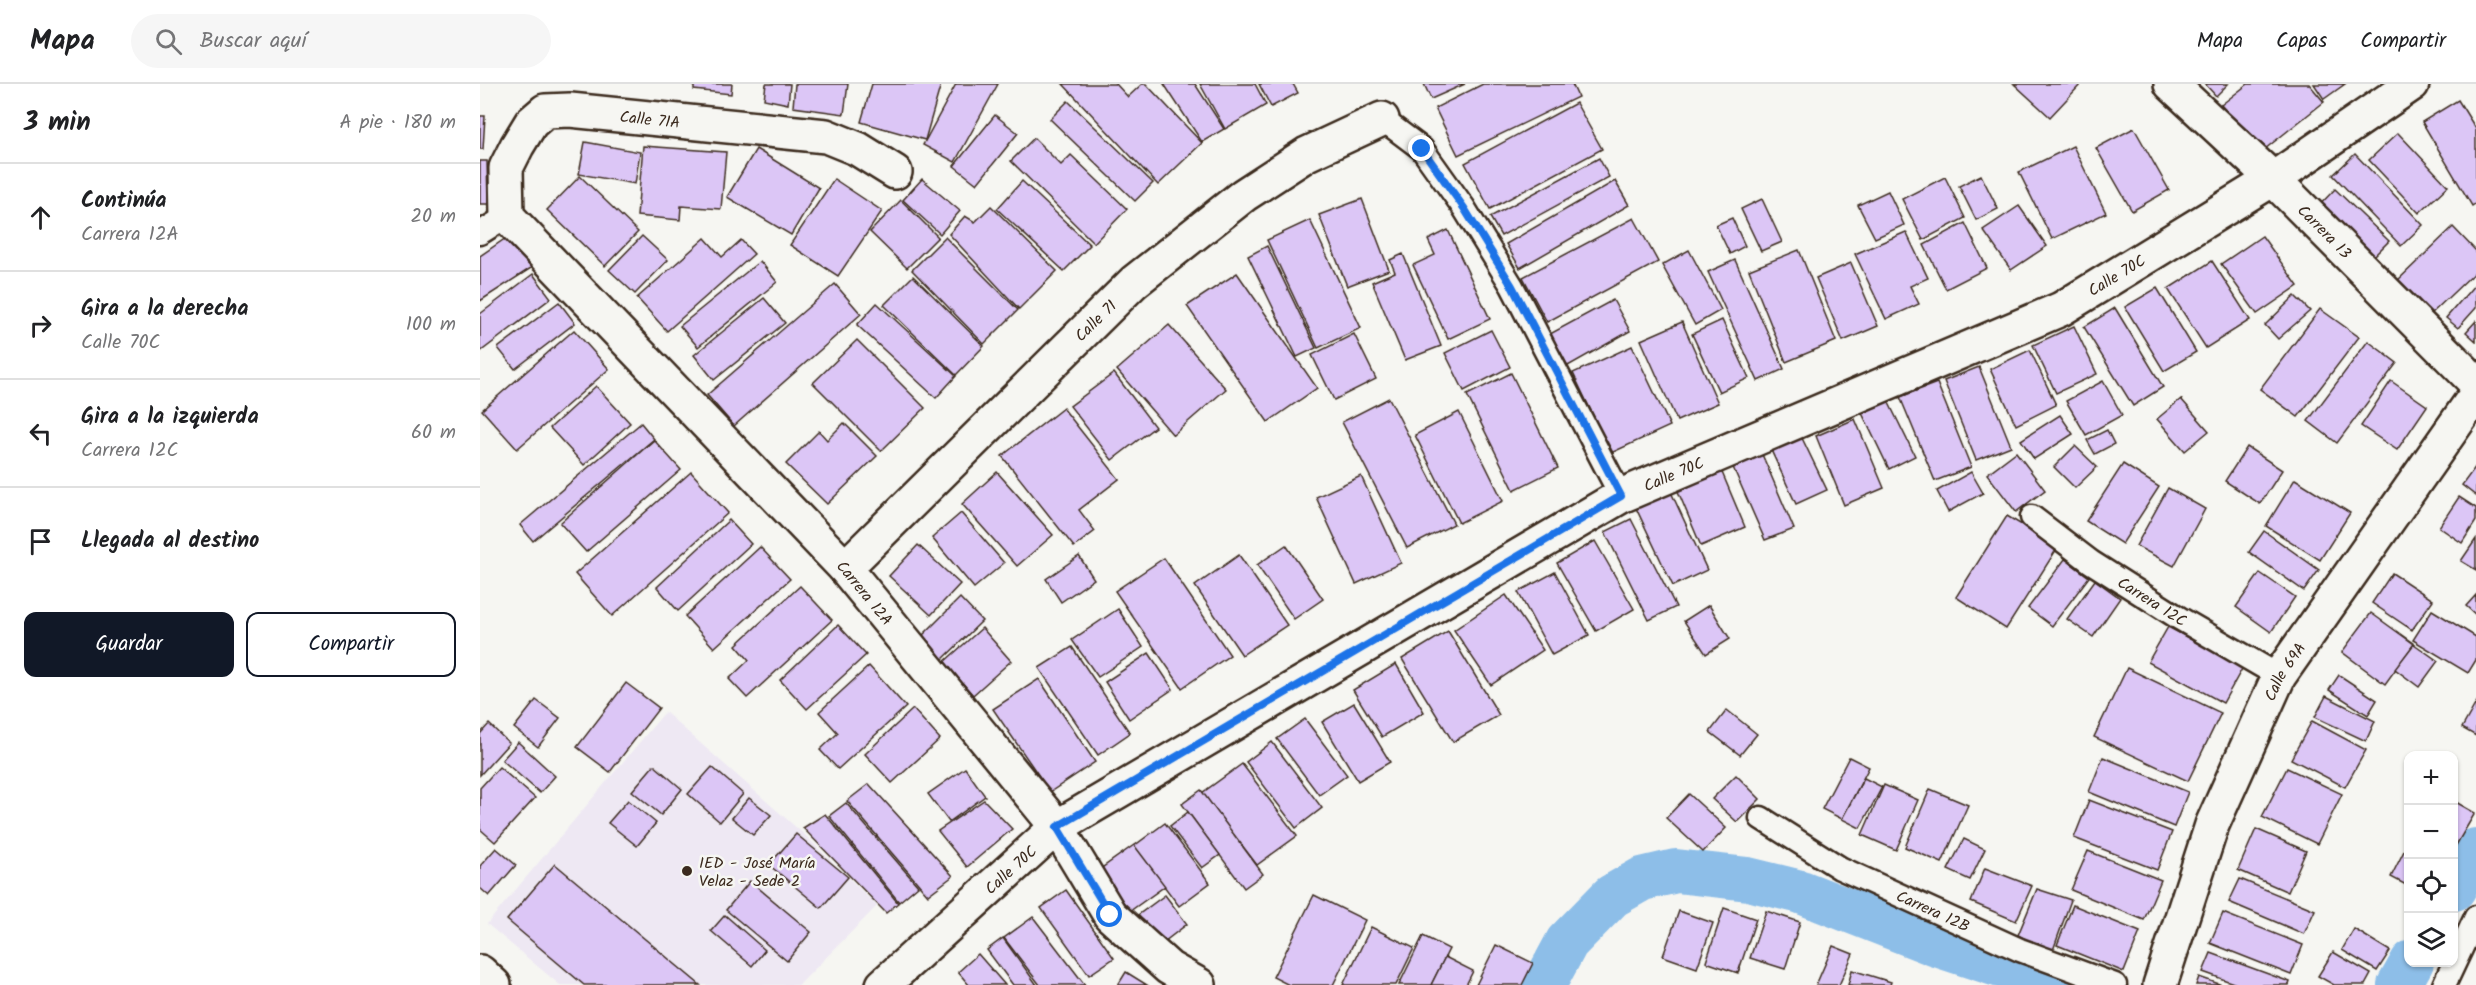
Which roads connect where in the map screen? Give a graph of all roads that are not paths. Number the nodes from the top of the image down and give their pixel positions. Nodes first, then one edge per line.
1 (2171, 84) edge
2 (2412, 84) edge
3 (1383, 119) joint
4 (895, 172) dead end
5 (2273, 179) junction
6 (493, 225) edge
7 (2476, 383) edge
8 (2476, 395) edge
9 (1621, 496) junction
10 (2032, 517) dead end
11 (845, 568) junction
12 (2279, 676) junction
13 (1761, 818) dead end
14 (1057, 827) junction
15 (2476, 917) edge
16 (480, 972) edge
17 (494, 985) edge
18 (883, 985) edge
19 (1199, 985) edge
20 (2115, 985) edge
21 (2160, 985) edge
22 (2444, 985) edge

1 - 5 street, Carrera 13
2 - 5 street, Calle 70C
3 - 9 lane
3 - 11 street, Calle 71
4 - 6 street, Calle 71A
5 - 7 street, Carrera 13
5 - 9 street, Calle 70C
6 - 11 street, Carrera 12A
8 - 12 street, Calle 69A
9 - 14 street, Calle 70C
10 - 12 lane, Carrera 12C
11 - 14 street, Carrera 12A
12 - 21 street, Calle 69A
13 - 20 lane, Carrera 12B
14 - 18 street, Calle 70C
14 - 19 street, Carrera 12A
15 - 22 lane
16 - 17 street

